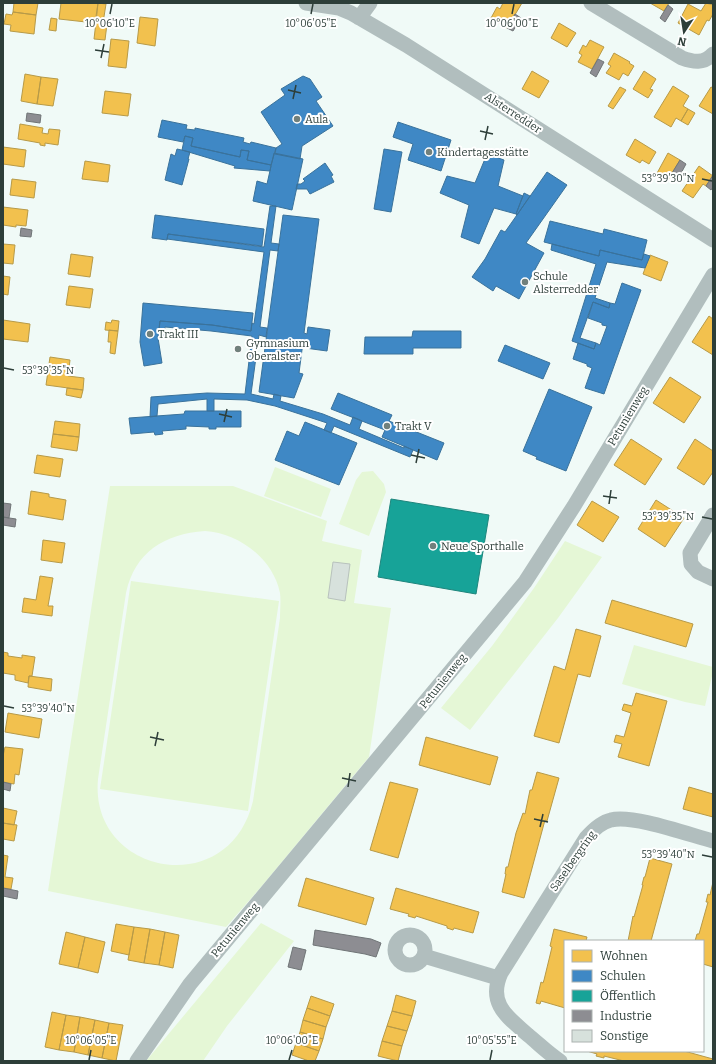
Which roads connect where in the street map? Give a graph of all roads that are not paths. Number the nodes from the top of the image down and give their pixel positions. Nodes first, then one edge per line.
1 (306, 3) edge
2 (370, 3) edge
3 (591, 3) edge
4 (360, 18) junction
5 (711, 56) edge
6 (713, 240) edge
7 (713, 275) edge
8 (713, 515) edge
9 (713, 579) edge
10 (713, 841) edge
11 (424, 956) dead end
12 (498, 978) junction
13 (136, 1061) edge
14 (560, 1061) edge

1 - 4 street, Alsterredder
2 - 4 street
3 - 5 street
4 - 6 street, Alsterredder
7 - 13 street, Petunienweg
8 - 9 street
10 - 12 street, Saselbergring
11 - 12 street
12 - 14 street

